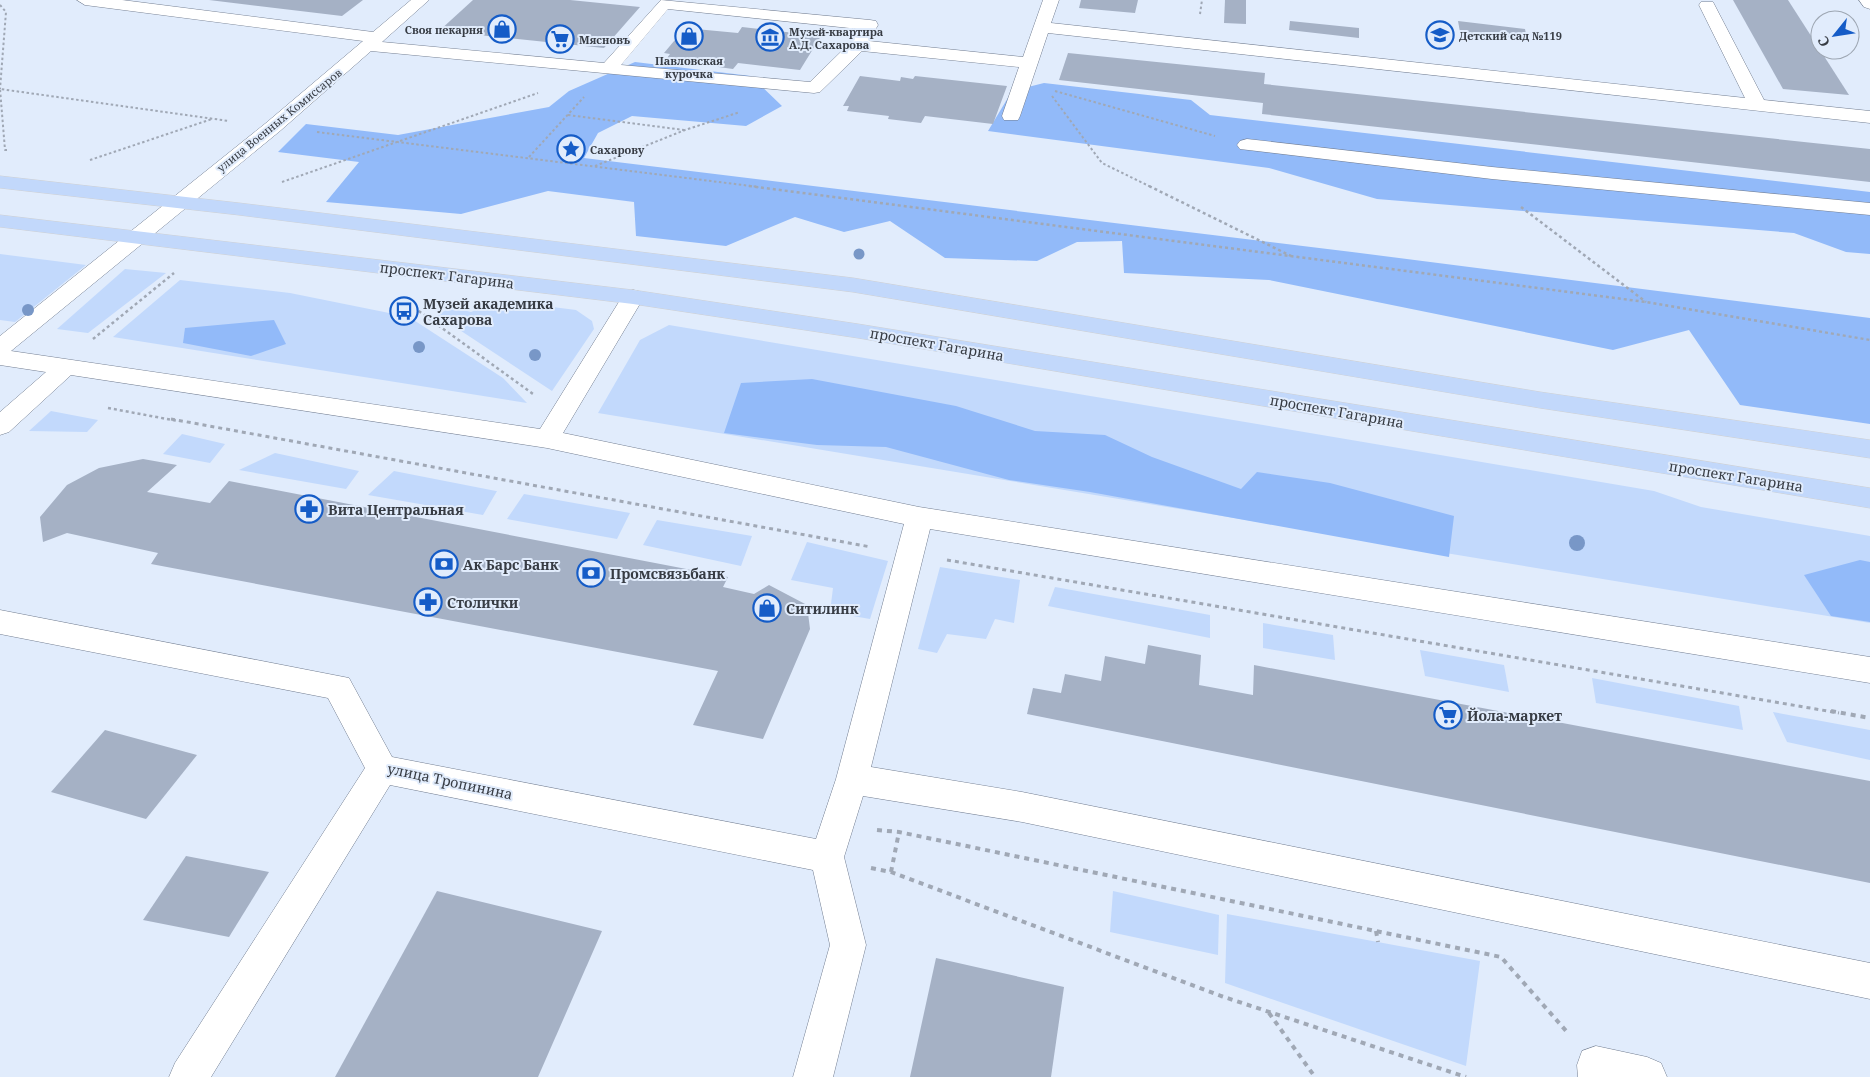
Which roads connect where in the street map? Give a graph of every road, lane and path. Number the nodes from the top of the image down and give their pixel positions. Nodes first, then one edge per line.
1 (85, 0) edge
2 (421, 0) edge
3 (773, 0) edge
4 (1051, 0) edge
5 (1867, 0) edge
6 (666, 2) edge
7 (1707, 4) dead end
8 (1870, 4) edge
9 (0, 5) edge
10 (762, 14) junction
11 (1042, 27) junction
12 (374, 42) junction
13 (858, 45) junction
14 (1029, 63) junction
15 (607, 70) junction
16 (1022, 82) junction
17 (0, 89) edge
18 (542, 92) dead end
19 (1757, 104) junction
20 (740, 112) dead end
21 (568, 115) junction
22 (1011, 116) dead end
23 (1870, 117) edge
24 (214, 119) junction
25 (273, 127) junction
26 (685, 130) junction
27 (401, 141) junction
28 (1247, 145) joint
29 (14, 151) dead end
30 (529, 157) junction
31 (92, 163) dead end
32 (594, 166) junction
33 (1492, 173) junction
34 (0, 182) edge
35 (281, 182) dead end
36 (178, 202) junction
37 (1870, 209) edge
38 (0, 221) edge
39 (135, 238) junction
40 (1295, 258) junction
41 (633, 297) junction
42 (1646, 302) junction
43 (403, 303) dead end
44 (1870, 340) edge
45 (0, 348) edge
46 (0, 357) edge
47 (66, 367) junction
48 (0, 426) edge
49 (554, 428) junction
50 (1870, 449) edge
51 (1870, 498) edge
52 (920, 517) junction
53 (0, 622) edge
54 (1870, 670) edge
55 (382, 769) junction
56 (852, 779) junction
57 (837, 826) junction
58 (899, 832) junction
59 (827, 857) junction
60 (891, 872) junction
61 (1376, 930) junction
62 (1378, 942) dead end
63 (1870, 981) edge
64 (1269, 1012) junction
65 (1597, 1071) edge
66 (189, 1077) edge
67 (813, 1077) edge
68 (1315, 1077) edge
69 (1466, 1077) edge
70 (1646, 1077) edge

1 - 12 street
2 - 12 street, улица Военных Комиссаров
3 - 10 street
4 - 11 street
5 - 8 street
6 - 10 street
6 - 15 street
7 - 19 street
9 - 17 path
10 - 13 street
11 - 14 street
11 - 19 street
12 - 15 street
12 - 25 street, улица Военных Комиссаров
13 - 14 street
13 - 15 street
14 - 16 street
15 - 21 path
16 - 22 street
16 - 28 path
16 - 40 path
18 - 27 path
19 - 23 street
20 - 26 path
21 - 26 path
21 - 30 path
24 - 25 path
24 - 29 path
24 - 31 path
25 - 27 path
25 - 36 street, улица Военных Комиссаров
26 - 32 path
27 - 30 path
27 - 35 path
28 - 33 street
30 - 32 path
32 - 40 path
33 - 37 street
33 - 42 path
34 - 36 main road
36 - 39 street, улица Военных Комиссаров
36 - 50 main road
38 - 39 main road, проспект Гагарина
39 - 41 main road, проспект Гагарина
39 - 45 street, улица Военных Комиссаров
40 - 42 path
41 - 49 street
41 - 51 main road, проспект Гагарина
42 - 44 path
43 - 49 path
46 - 47 street
47 - 48 street
47 - 49 street
49 - 52 street
52 - 54 street
52 - 56 street
53 - 55 street, улица Тропинина
55 - 59 street, улица Тропинина
55 - 66 street
56 - 57 street
56 - 63 street
57 - 58 path
57 - 59 street
58 - 60 path
58 - 61 path
59 - 60 path
59 - 67 street
60 - 64 path
61 - 62 path
61 - 65 path
64 - 68 path
64 - 69 path
65 - 70 street

